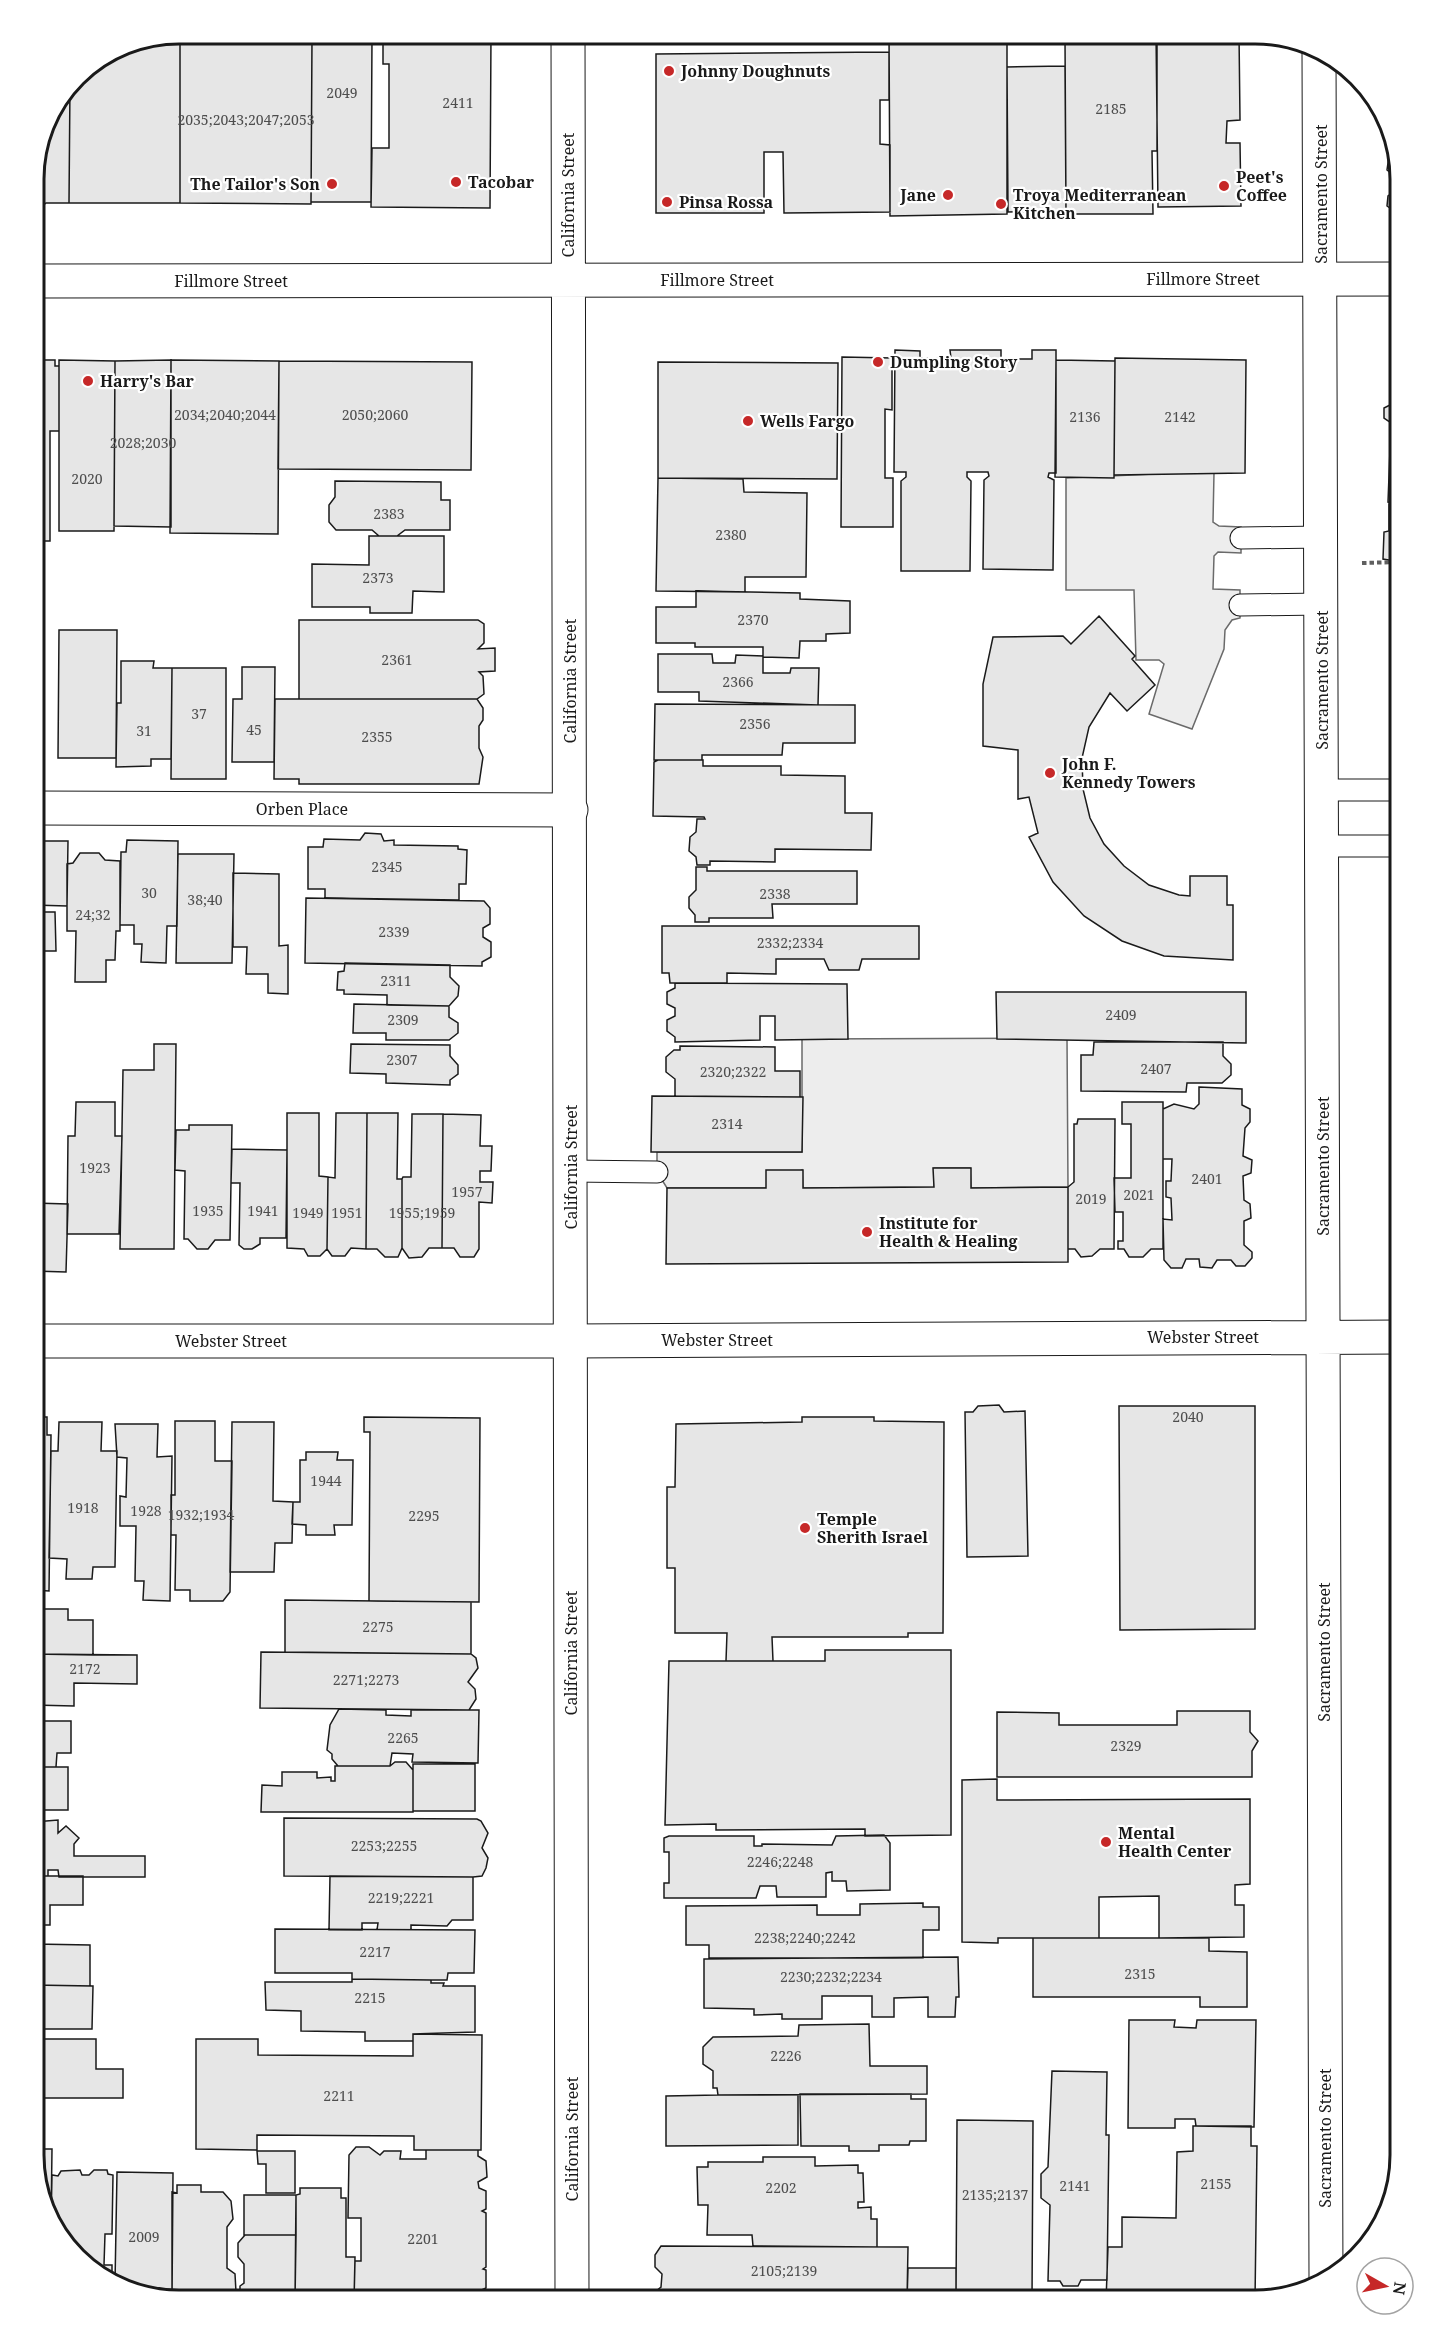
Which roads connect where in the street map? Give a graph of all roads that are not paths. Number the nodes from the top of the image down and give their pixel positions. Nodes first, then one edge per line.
1 (568, 44) edge
2 (1319, 60) edge
3 (1321, 279) junction
4 (1390, 279) edge
5 (568, 280) junction
6 (44, 281) edge
7 (1322, 537) junction
8 (1241, 538) dead end
9 (1322, 604) junction
10 (1240, 605) dead end
11 (1322, 790) junction
12 (1390, 790) edge
13 (44, 808) edge
14 (571, 810) junction
15 (1322, 846) junction
16 (1390, 846) edge
17 (571, 1171) junction
18 (657, 1172) dead end
19 (1323, 1337) junction
20 (1390, 1337) edge
21 (44, 1341) edge
22 (570, 1341) junction
23 (1326, 2270) edge
24 (572, 2290) edge

1 - 5 street, California Street
2 - 3 street, Sacramento Street
3 - 4 street, Fillmore Street
3 - 5 street, Fillmore Street
3 - 7 street, Sacramento Street
5 - 6 street, Fillmore Street
5 - 14 street, California Street
7 - 8 lane
7 - 9 street, Sacramento Street
9 - 10 lane
9 - 11 street, Sacramento Street
11 - 12 lane
11 - 15 street, Sacramento Street
13 - 14 street, Orben Place
14 - 17 street, California Street
15 - 16 lane
15 - 19 street, Sacramento Street
17 - 18 lane
17 - 22 street, California Street
19 - 20 street, Webster Street
19 - 22 street, Webster Street
19 - 23 street, Sacramento Street
21 - 22 street, Webster Street
22 - 24 street, California Street

